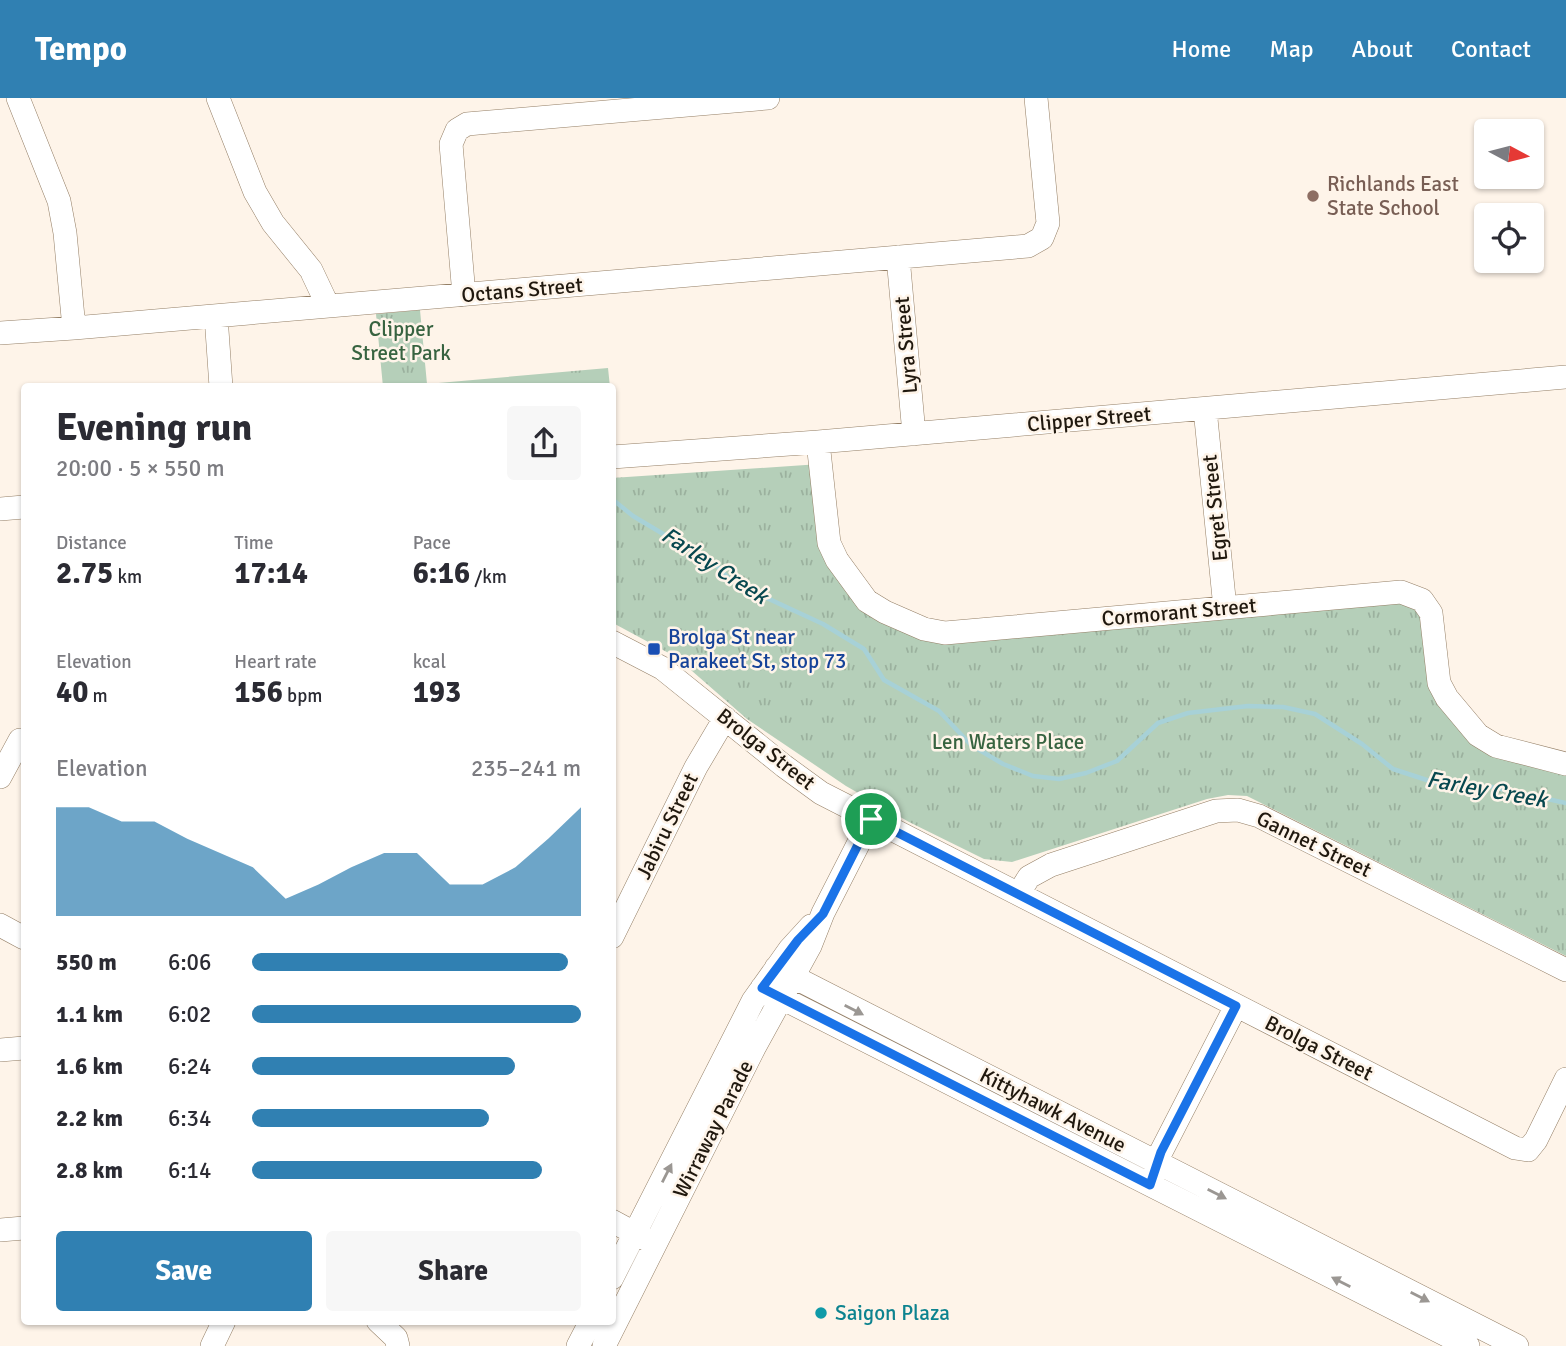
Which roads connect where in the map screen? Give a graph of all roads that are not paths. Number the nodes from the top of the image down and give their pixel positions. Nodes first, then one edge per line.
1 (18, 98) edge
2 (218, 98) edge
3 (768, 98) edge
4 (1036, 98) edge
5 (898, 257) junction
6 (464, 295) junction
7 (328, 306) junction
8 (216, 316) junction
9 (74, 328) junction
10 (0, 332) edge
11 (1566, 377) edge
12 (221, 383) edge
13 (1205, 409) junction
14 (914, 434) junction
15 (818, 442) junction
16 (616, 457) edge
17 (21, 507) edge
18 (0, 509) edge
19 (1225, 608) junction
20 (616, 644) edge
21 (725, 718) junction
22 (15, 738) edge
23 (1566, 764) edge
24 (0, 777) edge
25 (871, 819) junction
26 (1019, 893) junction
27 (0, 925) edge
28 (616, 929) edge
29 (21, 936) edge
30 (1566, 970) edge
31 (785, 973) junction
32 (771, 993) junction
33 (1236, 1006) junction
34 (21, 1048) edge
35 (0, 1050) edge
36 (1566, 1079) edge
37 (1157, 1163) junction
38 (1150, 1185) junction
39 (616, 1223) edge
40 (21, 1228) edge
41 (0, 1230) edge
42 (645, 1239) junction
43 (627, 1257) edge
44 (616, 1272) edge
45 (616, 1300) edge
46 (222, 1325) edge
47 (382, 1325) edge
48 (589, 1325) edge
49 (609, 1325) edge
50 (212, 1346) edge
51 (398, 1346) edge
52 (578, 1346) edge
53 (604, 1346) edge
54 (1468, 1346) edge
55 (1517, 1346) edge

1 - 9 street
2 - 7 street
3 - 6 street
4 - 5 street, Octans Street
5 - 6 street, Octans Street
5 - 14 street, Lyra Street
6 - 7 street, Octans Street
7 - 8 street, Octans Street
8 - 9 street, Octans Street
8 - 12 street
9 - 10 street, Octans Street
11 - 13 street, Clipper Street
13 - 14 street, Clipper Street
13 - 19 street, Egret Street
14 - 15 street, Clipper Street
15 - 16 street, Clipper Street
15 - 19 street, Cormorant Street
17 - 18 street
19 - 23 street, Cormorant Street
20 - 21 street, Brolga Street
21 - 25 street, Brolga Street
21 - 28 street, Jabiru Street
22 - 24 street
25 - 26 street, Brolga Street
25 - 31 street, Wirraway Parade
26 - 30 street, Gannet Street
26 - 33 street, Brolga Street
27 - 29 street
31 - 32 street, Wirraway Parade
31 -> 37 street, Kittyhawk Avenue
32 - 38 street, Kittyhawk Avenue
32 - 42 street, Wirraway Parade
33 - 36 street, Brolga Street
33 - 37 street
34 - 35 street
37 - 38 street
37 -> 55 street, Kittyhawk Avenue
54 -> 38 street, Kittyhawk Avenue
39 - 42 street
40 - 41 street
42 - 43 street, Wirraway Parade
43 - 44 street, Wirraway Parade
43 - 45 street, Wirraway Parade
46 - 50 street
47 - 51 street
48 - 52 street
49 - 53 street, Wirraway Parade

